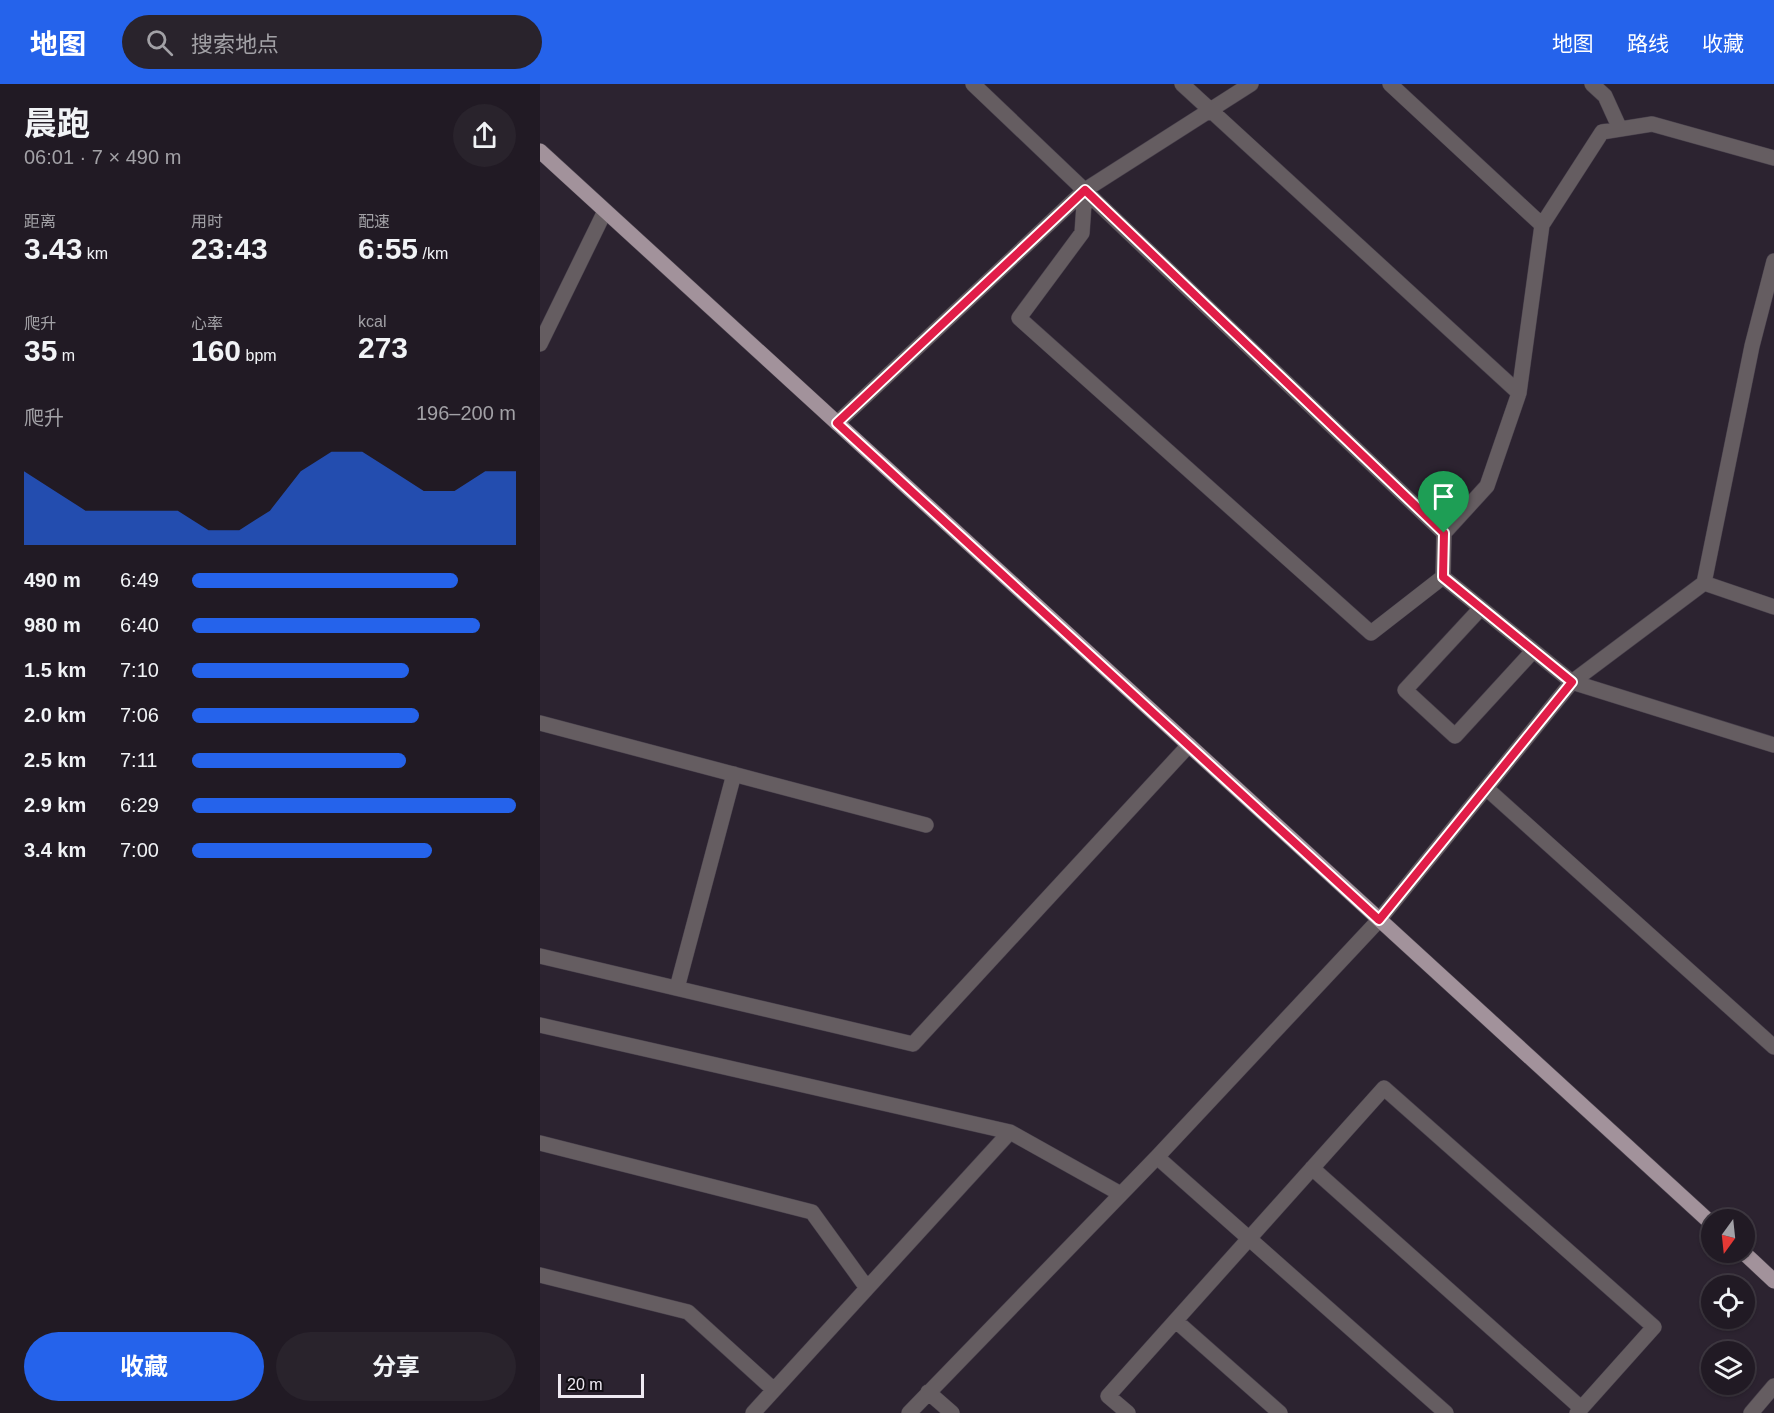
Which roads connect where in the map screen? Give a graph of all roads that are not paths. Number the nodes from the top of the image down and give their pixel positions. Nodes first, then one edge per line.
1 (973, 84) edge
2 (1182, 84) edge
3 (1251, 84) edge
4 (1390, 84) edge
5 (1592, 84) edge
6 (1209, 109) junction
7 (1620, 129) junction
8 (540, 152) edge
9 (1774, 158) edge
10 (1085, 190) junction
11 (605, 211) junction
12 (1542, 225) junction
13 (1774, 261) edge
14 (540, 344) edge
15 (1519, 393) junction
16 (837, 423) junction
17 (1444, 533) junction
18 (1443, 577) junction
19 (1704, 583) junction
20 (1774, 607) edge
21 (1481, 608) junction
22 (1533, 651) junction
23 (1572, 682) junction
24 (540, 723) edge
25 (1774, 745) edge
26 (1189, 746) junction
27 (734, 774) junction
28 (1486, 788) junction
29 (926, 825) dead end
30 (1379, 920) junction
31 (540, 956) edge
32 (677, 988) junction
33 (540, 1025) edge
34 (1774, 1047) edge
35 (1010, 1132) junction
36 (540, 1143) edge
37 (1157, 1156) junction
38 (1312, 1168) junction
39 (1119, 1193) junction
40 (1701, 1214) edge
41 (1249, 1238) junction
42 (1755, 1263) edge
43 (540, 1275) edge
44 (1774, 1281) edge
45 (867, 1288) junction
46 (1176, 1321) junction
47 (1774, 1386) edge
48 (774, 1390) junction
49 (928, 1392) junction
50 (1579, 1411) edge
51 (753, 1413) edge
52 (909, 1413) edge
53 (952, 1413) edge
54 (1128, 1413) edge
55 (1280, 1413) edge
56 (1446, 1413) edge
57 (1751, 1413) edge

1 - 10 street
2 - 6 street
3 - 6 street
4 - 12 street
5 - 7 street
6 - 10 street
6 - 15 street
7 - 9 street
7 - 12 street
8 - 11 main road
10 - 16 street
10 - 17 street
10 - 18 street
11 - 14 street
11 - 16 main road
12 - 15 street
13 - 19 street
15 - 17 street
16 - 26 main road
17 - 18 street
18 - 21 street
19 - 20 street
19 - 23 street
21 - 22 street
21 - 22 street
22 - 23 street
23 - 25 street
23 - 28 street
24 - 27 street
26 - 30 main road
26 - 32 street
27 - 29 street
27 - 32 street
28 - 30 street
28 - 34 street
30 - 37 street
30 - 40 main road
31 - 32 street
33 - 35 street
35 - 39 street
35 - 45 street
36 - 45 street
37 - 39 street
37 - 41 street
38 - 41 street
38 - 50 street
38 - 50 street
39 - 49 street
41 - 46 street
41 - 56 street
42 - 44 main road
43 - 48 street
45 - 48 street
46 - 54 street
46 - 55 street
47 - 57 street
48 - 51 street
49 - 52 street
49 - 53 street

